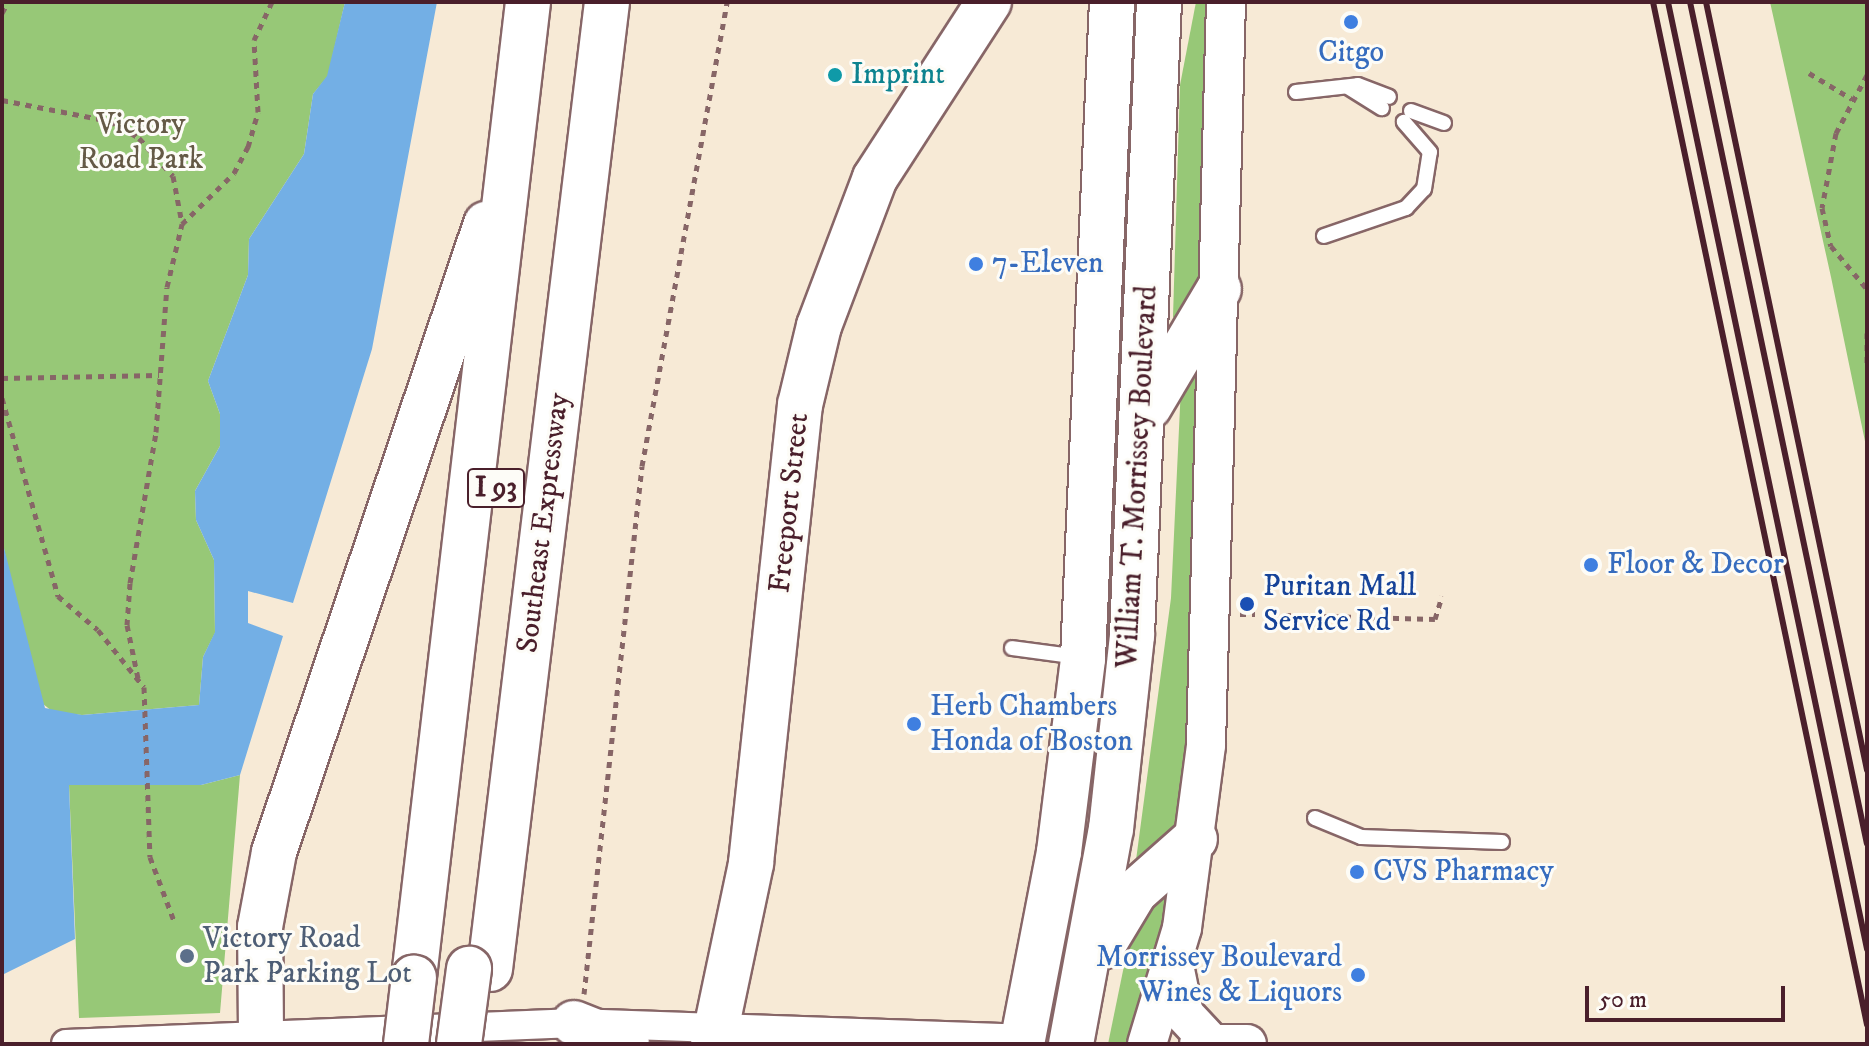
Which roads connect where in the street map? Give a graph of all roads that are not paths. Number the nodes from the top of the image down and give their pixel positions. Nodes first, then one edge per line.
1 (528, 2) edge
2 (554, 2) edge
3 (585, 2) edge
4 (607, 2) edge
5 (989, 2) edge
6 (1112, 2) edge
7 (1159, 2) edge
8 (1167, 2) edge
9 (1226, 2) edge
10 (1157, 52) junction
11 (1296, 92) dead end
12 (1385, 102) dead end
13 (1444, 123) dead end
14 (508, 166) junction
15 (1324, 236) dead end
16 (1219, 289) junction
17 (1142, 441) junction
18 (1012, 648) dead end
19 (1083, 658) junction
20 (1315, 818) dead end
21 (1195, 839) junction
22 (1502, 842) dead end
23 (1174, 965) junction
24 (453, 972) junction
25 (579, 1011) junction
26 (261, 1033) junction
27 (1074, 1033) edge
28 (715, 1036) edge
29 (1022, 1042) edge
30 (1219, 1043) edge
31 (66, 1044) edge
32 (406, 1044) edge
33 (430, 1044) edge
34 (459, 1044) edge
35 (481, 1044) edge
36 (627, 1044) edge
37 (1147, 1044) edge

1 - 14 main road, Southeast Expressway / I 93
2 - 24 main road, I 93
3 - 24 main road, I 93
4 - 24 main road, Southeast Expressway / I 93
5 - 28 main road, Freeport Street
6 - 19 main road, William T. Morrissey Boulevard
7 - 10 main road, William T. Morrissey Boulevard
8 - 10 main road
9 - 16 main road
10 - 17 main road, William T. Morrissey Boulevard
11 - 12 lane
13 - 15 lane
14 - 24 main road, Southeast Expressway / I 93
14 - 26 main road
16 - 17 main road
16 - 21 main road
17 - 27 main road, William T. Morrissey Boulevard
18 - 19 lane
19 - 29 main road, William T. Morrissey Boulevard
20 - 22 lane
21 - 23 main road
21 - 27 main road
23 - 30 main road
23 - 37 main road
24 - 32 main road, Southeast Expressway / I 93, bridge
24 - 33 main road, I 93
24 - 34 main road, I 93, bridge
24 - 35 main road, Southeast Expressway / I 93
25 - 26 street
25 - 28 street
25 - 36 main road
26 - 31 street
28 - 29 street

